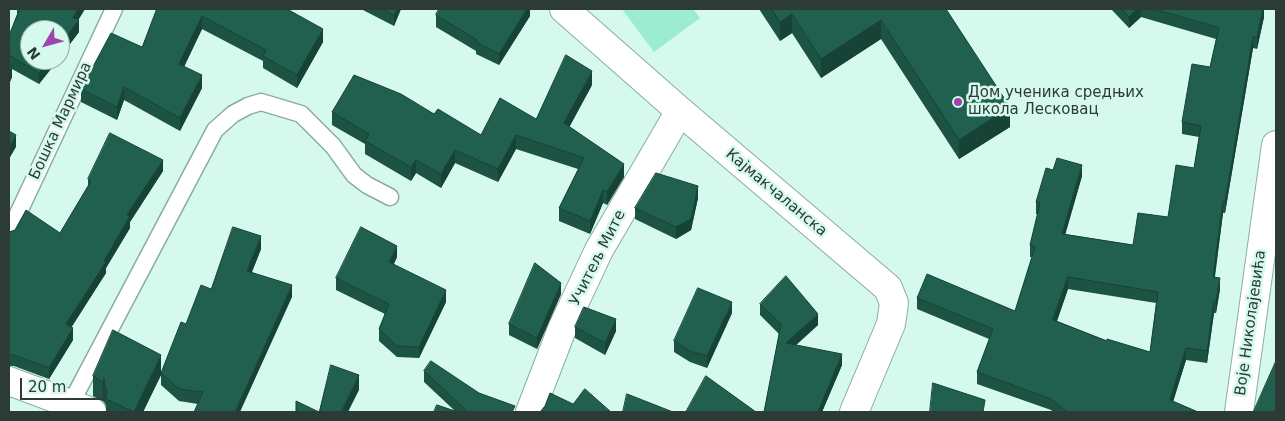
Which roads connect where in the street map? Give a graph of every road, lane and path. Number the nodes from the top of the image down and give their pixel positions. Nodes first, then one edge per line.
1 (114, 9) edge
2 (564, 9) edge
3 (680, 111) junction
4 (1276, 145) edge
5 (390, 196) dead end
6 (9, 233) edge
7 (9, 381) edge
8 (81, 408) edge
9 (530, 412) edge
10 (854, 412) edge
11 (1239, 412) edge

1 - 6 lane, Бошка Мармира
2 - 3 street, Кајмакчаланска
3 - 9 street, Учитељ Мите
3 - 10 street, Кајмакчаланска
4 - 11 street, Воје Николајевића
5 - 8 lane
7 - 8 street

